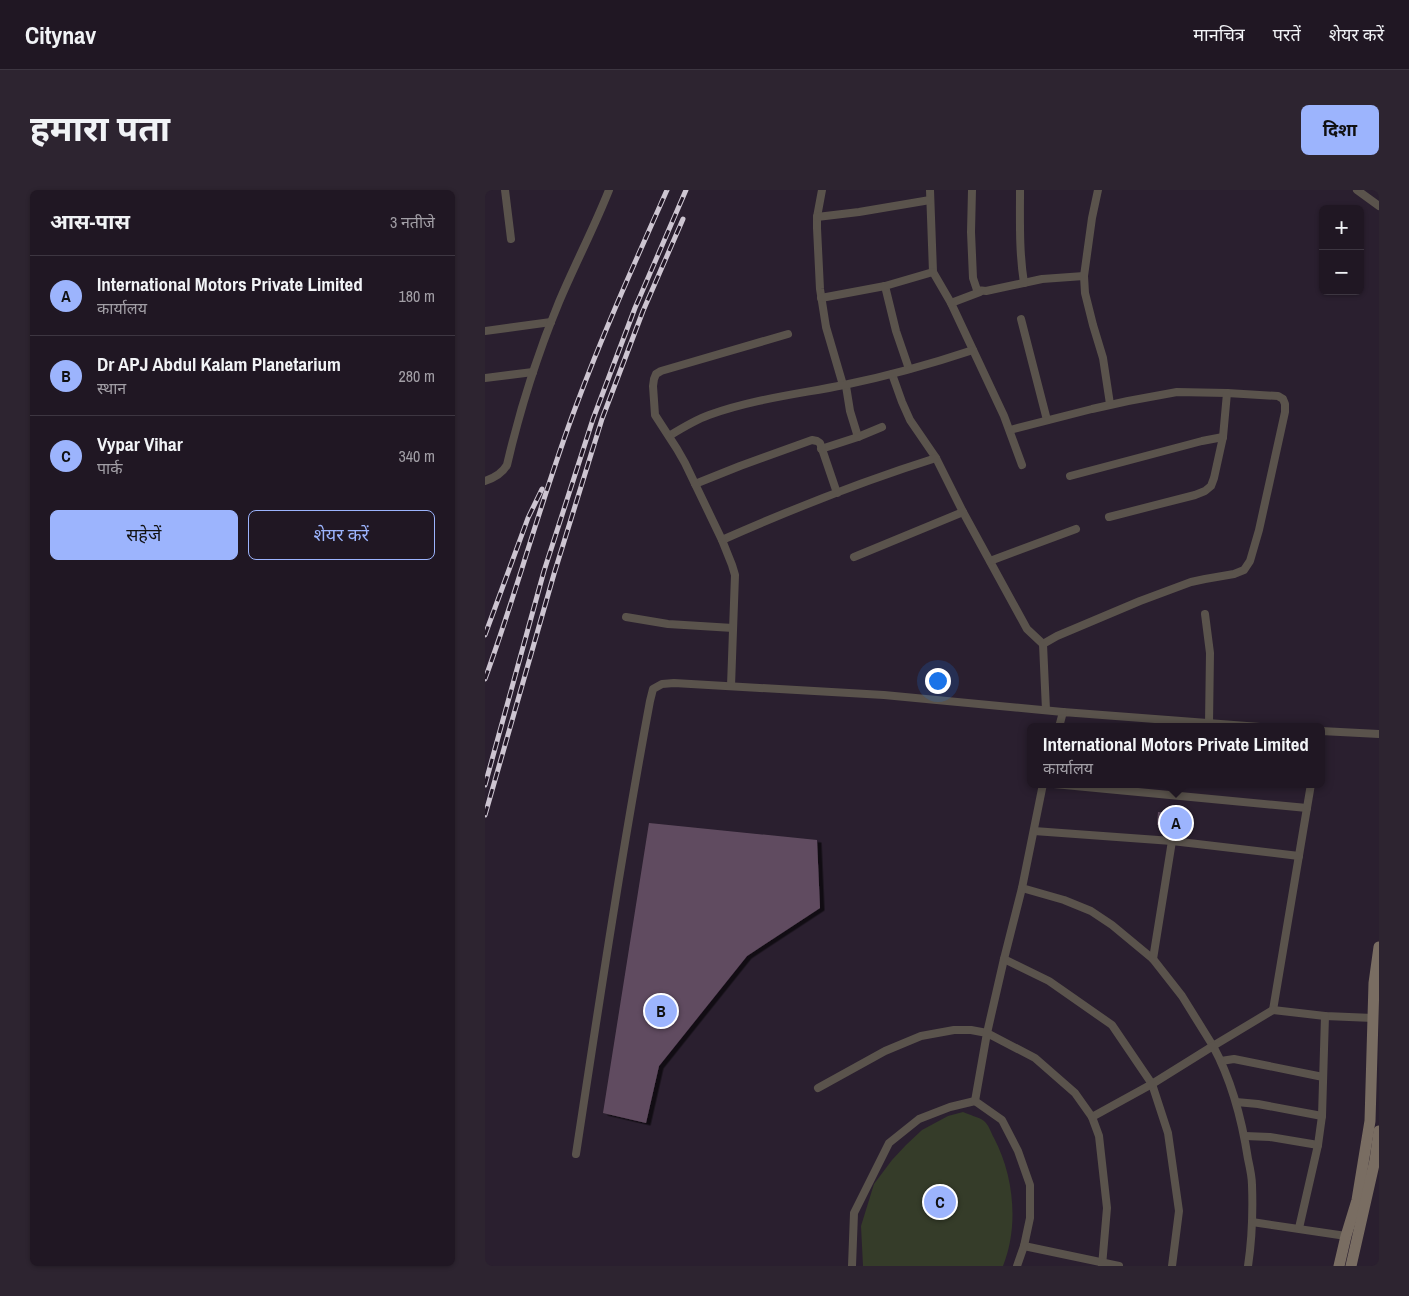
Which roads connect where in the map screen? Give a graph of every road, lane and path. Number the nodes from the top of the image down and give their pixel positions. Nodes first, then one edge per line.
1 (505, 190) edge
2 (609, 190) edge
3 (822, 190) edge
4 (930, 190) edge
5 (972, 190) edge
6 (1020, 190) edge
7 (1098, 190) edge
8 (1358, 190) edge
9 (930, 200) junction
10 (1379, 206) edge
11 (817, 217) junction
12 (511, 240) dead end
13 (933, 272) junction
14 (1084, 276) junction
15 (1024, 283) junction
16 (885, 286) junction
17 (980, 292) junction
18 (821, 298) junction
19 (951, 303) junction
20 (1021, 319) dead end
21 (551, 322) junction
22 (485, 331) edge
23 (788, 334) dead end
24 (973, 350) junction
25 (909, 370) junction
26 (533, 372) junction
27 (892, 374) junction
28 (485, 378) edge
29 (843, 385) junction
30 (1227, 393) junction
31 (1110, 404) junction
32 (1047, 420) junction
33 (881, 427) dead end
34 (1010, 430) junction
35 (669, 436) junction
36 (858, 437) junction
37 (1223, 437) junction
38 (821, 449) junction
39 (936, 458) junction
40 (1022, 465) dead end
41 (1070, 476) dead end
42 (485, 481) edge
43 (695, 484) junction
44 (837, 492) junction
45 (963, 512) junction
46 (1109, 517) dead end
47 (1076, 528) dead end
48 (721, 540) junction
49 (854, 556) dead end
50 (990, 561) junction
51 (1205, 614) dead end
52 (626, 617) dead end
53 (733, 628) junction
54 (1043, 644) junction
55 (731, 686) junction
56 (1046, 710) junction
57 (1063, 712) junction
58 (1060, 723) edge
59 (1209, 723) joint
60 (1325, 731) edge
61 (1379, 734) edge
62 (1042, 788) edge
63 (1096, 788) edge
64 (1310, 788) edge
65 (1307, 808) junction
66 (1034, 831) junction
67 (1172, 841) junction
68 (1299, 856) junction
69 (1022, 888) junction
70 (1379, 947) edge
71 (1004, 959) junction
72 (1153, 959) junction
73 (1273, 1010) junction
74 (1325, 1016) junction
75 (1373, 1018) junction
76 (987, 1033) junction
77 (1213, 1046) junction
78 (1221, 1061) junction
79 (1323, 1077) junction
80 (1152, 1084) junction
81 (819, 1088) dead end
82 (975, 1101) junction
83 (1236, 1102) junction
84 (1322, 1116) junction
85 (1092, 1117) junction
86 (1379, 1132) edge
87 (1245, 1136) junction
88 (1318, 1145) junction
89 (577, 1154) dead end
90 (1252, 1222) junction
91 (1299, 1228) junction
92 (1346, 1236) junction
93 (1024, 1246) junction
94 (1102, 1264) edge
95 (852, 1266) edge
96 (1017, 1266) edge
97 (1119, 1266) edge
98 (1171, 1266) edge
99 (1248, 1266) edge
100 (1339, 1266) edge
101 (1351, 1266) edge

1 - 12 street
2 - 21 street
3 - 11 street
4 - 9 street
5 - 17 street
6 - 15 street
7 - 14 street
8 - 10 street
9 - 11 street
9 - 13 street
11 - 18 street
13 - 16 street
13 - 19 street
14 - 15 street
14 - 31 street
15 - 17 street
16 - 18 street
16 - 25 street
17 - 19 street
18 - 29 street
19 - 24 street
20 - 32 street
21 - 22 street
21 - 26 street
23 - 35 street
24 - 25 street
24 - 34 street
25 - 27 street
26 - 28 street
26 - 42 street
27 - 29 street
27 - 39 street
29 - 35 street
29 - 36 street
30 - 31 street
30 - 37 street
30 - 54 street
31 - 32 street
32 - 34 street
33 - 36 street
34 - 40 street
35 - 43 street
36 - 38 street
37 - 41 street
37 - 46 street
38 - 43 street
38 - 44 street
39 - 44 street
39 - 45 street
43 - 48 street
44 - 48 street
45 - 49 street
45 - 50 street
47 - 50 street
48 - 53 street
50 - 54 street
51 - 59 street
52 - 53 street
53 - 55 street
54 - 56 street
55 - 56 street
55 - 89 street
56 - 57 street
57 - 58 street
57 - 59 street
60 - 61 street
62 - 66 street
63 - 65 street
64 - 65 street
65 - 68 street
66 - 67 street
66 - 69 street
67 - 68 street
67 - 72 street
68 - 73 street
69 - 71 street
69 - 72 street
70 - 75 main road
71 - 76 street
71 - 80 street
72 - 77 street
73 - 74 street
73 - 77 street
74 - 75 street
74 - 79 street
75 - 92 main road
76 - 81 street
76 - 82 street
76 - 85 street
77 - 78 street
77 - 80 street
78 - 79 street
78 - 83 street
79 - 84 street
80 - 85 street
80 - 98 street
82 - 93 street
82 - 95 street
83 - 84 street
83 - 87 street
84 - 88 street
85 - 94 street
86 - 101 main road
87 - 88 street
87 - 90 street
88 - 91 street
90 - 91 street
90 - 99 street
91 - 92 street
92 - 100 main road
93 - 94 street
93 - 96 street
94 - 97 street

